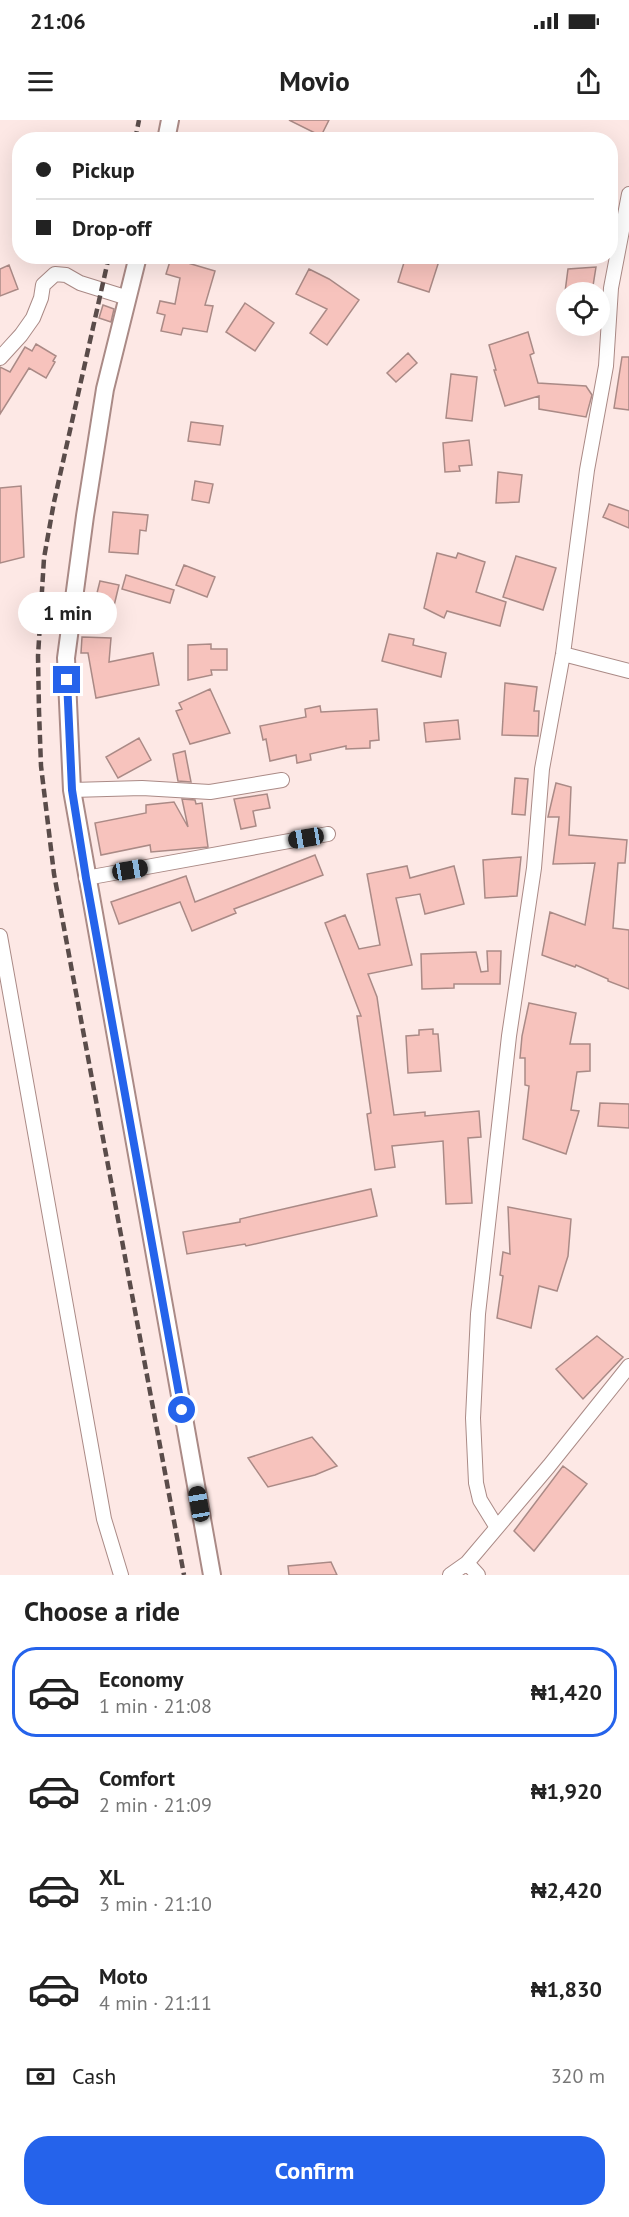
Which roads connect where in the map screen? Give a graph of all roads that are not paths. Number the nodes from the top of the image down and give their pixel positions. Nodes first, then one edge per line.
1 (629, 194) edge
2 (618, 248) edge
3 (136, 264) edge
4 (615, 264) edge
5 (128, 298) junction
6 (0, 358) edge
7 (563, 654) junction
8 (629, 671) edge
9 (282, 780) dead end
10 (72, 790) junction
11 (328, 834) dead end
12 (86, 878) junction
13 (0, 936) edge
14 (629, 1366) edge
15 (496, 1526) junction
16 (467, 1563) junction
17 (122, 1575) edge
18 (212, 1575) edge
19 (450, 1575) edge
20 (478, 1575) edge

1 - 2 street
3 - 5 street
4 - 7 street
5 - 6 street
5 - 10 street
7 - 8 street
7 - 15 street
9 - 10 street
10 - 12 street
11 - 12 street
12 - 18 street
13 - 17 street
14 - 15 street
15 - 16 street
16 - 19 street
16 - 20 street

